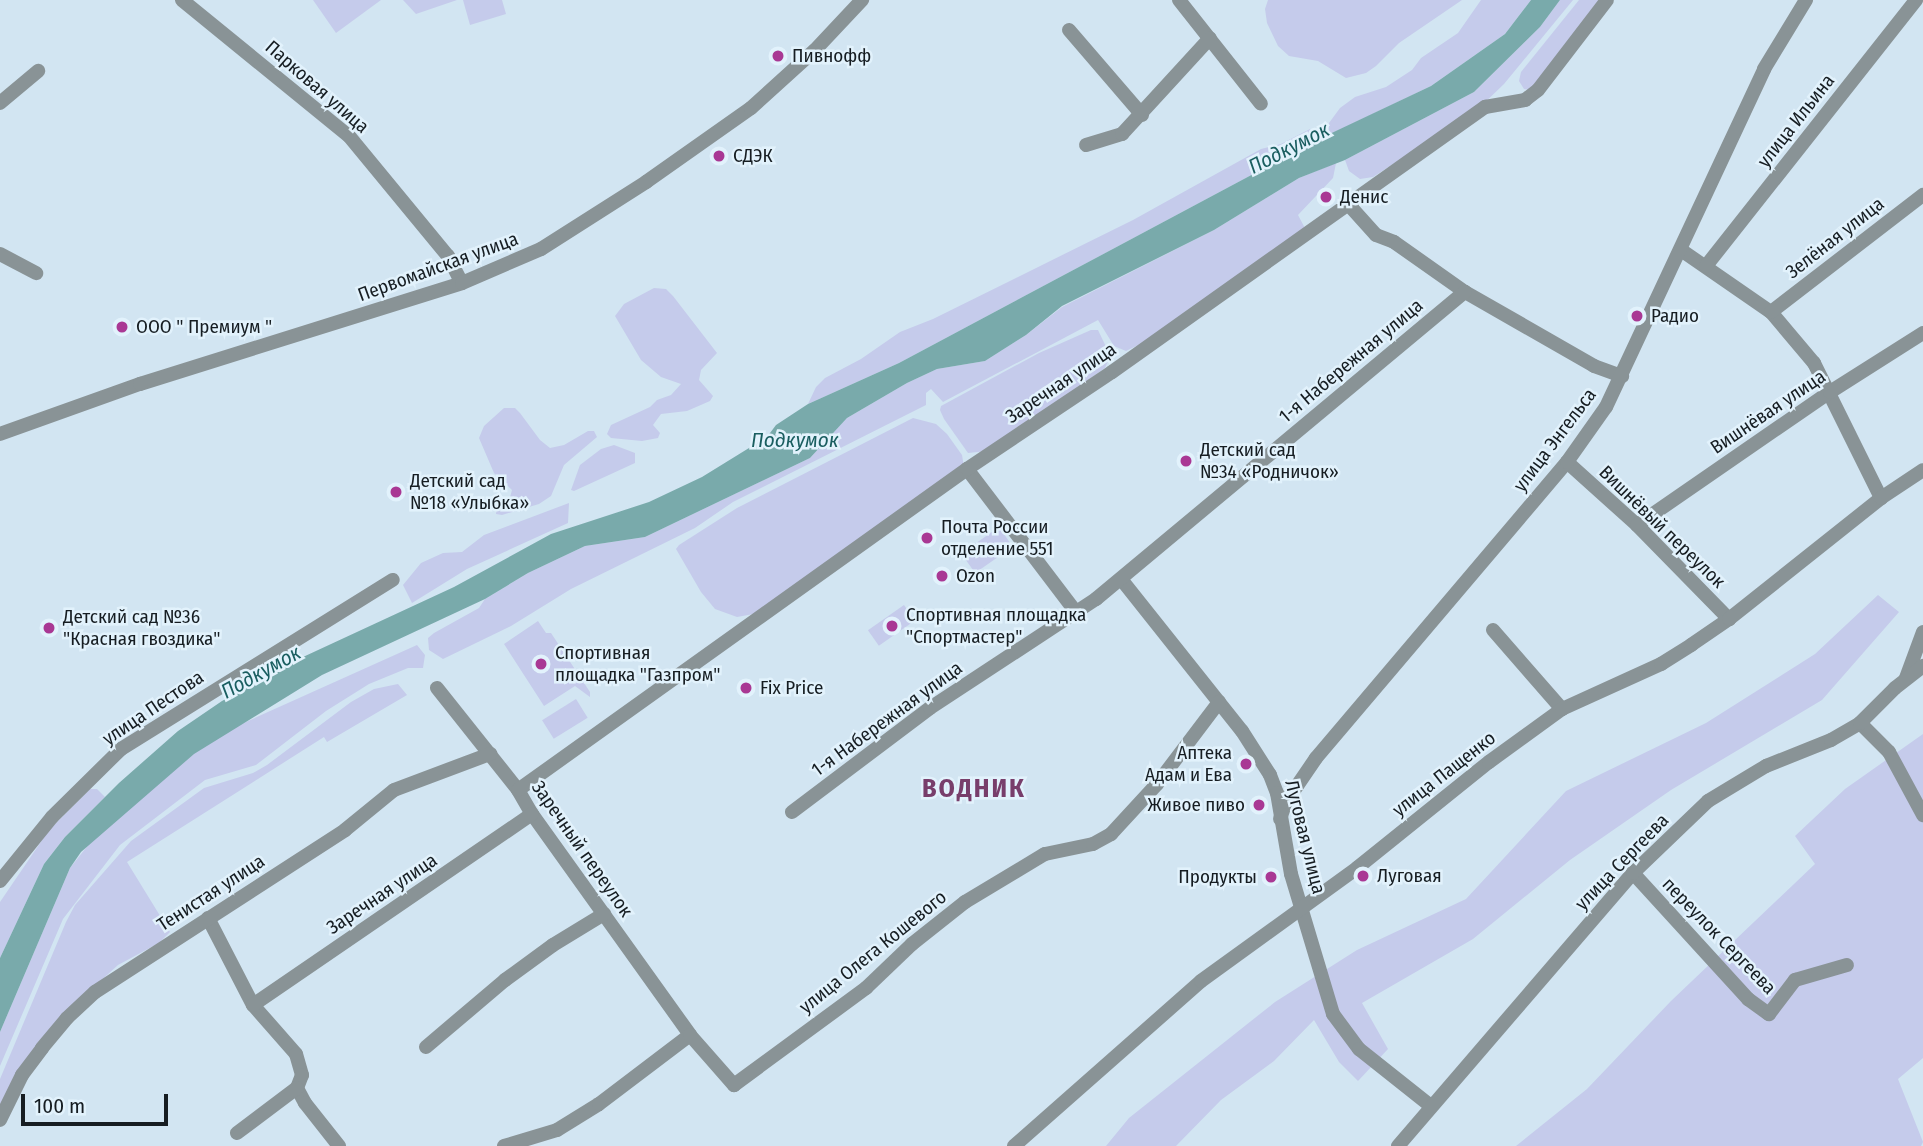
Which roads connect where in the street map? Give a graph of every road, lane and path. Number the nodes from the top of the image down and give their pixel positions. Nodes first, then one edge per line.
1 (182, 0) edge
2 (862, 0) edge
3 (1179, 0) edge
4 (1607, 0) edge
5 (1806, 0) edge
6 (1916, 0) edge
7 (1069, 30) dead end
8 (1210, 38) junction
9 (38, 71) dead end
10 (0, 103) edge
11 (1261, 104) dead end
12 (1142, 115) junction
13 (1086, 145) dead end
14 (1923, 195) edge
15 (1349, 205) junction
16 (1682, 250) junction
17 (0, 254) edge
18 (1706, 266) junction
19 (36, 273) dead end
20 (462, 283) junction
21 (1465, 292) junction
22 (1771, 312) junction
23 (1923, 333) edge
24 (1622, 376) junction
25 (1830, 392) junction
26 (0, 434) edge
27 (1567, 462) junction
28 (967, 469) junction
29 (1922, 475) edge
30 (1881, 498) junction
31 (1637, 525) junction
32 (1121, 579) junction
33 (393, 580) dead end
34 (1076, 612) junction
35 (1729, 619) junction
36 (1493, 630) dead end
37 (1923, 632) edge
38 (1923, 666) edge
39 (1906, 680) junction
40 (438, 688) dead end
41 (1219, 702) junction
42 (1562, 709) junction
43 (1860, 723) junction
44 (490, 754) junction
45 (1299, 781) junction
46 (1274, 787) junction
47 (518, 790) junction
48 (792, 812) dead end
49 (532, 814) junction
50 (1923, 815) edge
51 (1280, 818) junction
52 (1633, 873) junction
53 (0, 881) edge
54 (1302, 907) junction
55 (604, 914) junction
56 (208, 918) junction
57 (1847, 965) dead end
58 (253, 1004) junction
59 (690, 1035) junction
60 (426, 1047) dead end
61 (298, 1088) junction
62 (1431, 1106) junction
63 (0, 1120) edge
64 (237, 1133) dead end
65 (339, 1146) edge
66 (504, 1146) edge
67 (1014, 1146) edge
68 (1398, 1146) edge

1 - 20 street, Парковая улица
2 - 20 street, Первомайская улица
3 - 8 street
4 - 15 street, Заречная улица
5 - 16 street, улица Энгельса
6 - 18 street, улица Ильина
7 - 12 street
8 - 11 street
8 - 12 street
9 - 10 street
12 - 13 street
14 - 22 street, Зелёная улица
15 - 21 street
15 - 28 street, Заречная улица
16 - 18 street
16 - 24 street, улица Энгельса
17 - 19 street
18 - 22 street
20 - 26 street, Первомайская улица
21 - 24 street
21 - 32 street, 1-я Набережная улица
22 - 25 street
23 - 25 street, Вишнёвая улица
24 - 27 street, улица Энгельса
25 - 30 street
25 - 31 street, Вишнёвая улица
27 - 31 street, Вишнёвый переулок
27 - 45 street, улица Энгельса
28 - 34 street
28 - 47 street, Заречная улица
29 - 30 street, улица Пащенко
30 - 35 street, улица Пащенко
31 - 35 street, Вишнёвый переулок
32 - 34 street, 1-я Набережная улица
32 - 41 street, Луговая улица
33 - 53 street, улица Пестова
34 - 48 street, 1-я Набережная улица
35 - 42 street, улица Пащенко
36 - 42 street
37 - 39 street
38 - 39 street, улица Сергеева
39 - 43 street, улица Сергеева
40 - 44 street, Заречный переулок
41 - 46 street, Луговая улица
41 - 59 street, улица Олега Кошевого
42 - 54 street, улица Пащенко
43 - 50 street
43 - 52 street, улица Сергеева
44 - 47 street, Заречный переулок
44 - 56 street, Тенистая улица
45 - 46 street
45 - 51 street, улица Энгельса
46 - 51 street, Луговая улица
47 - 49 street, Заречный переулок
49 - 55 street, Заречный переулок
49 - 58 street, Заречная улица
51 - 54 street, Луговая улица
52 - 57 street, переулок Сергеева
52 - 62 street, улица Сергеева
54 - 62 street, Луговая улица
54 - 67 street, улица Пащенко
55 - 59 street, Заречный переулок
55 - 60 street
56 - 58 street
56 - 63 street, Тенистая улица
58 - 61 street
59 - 66 street
61 - 64 street
61 - 65 street
62 - 68 street, улица Сергеева

